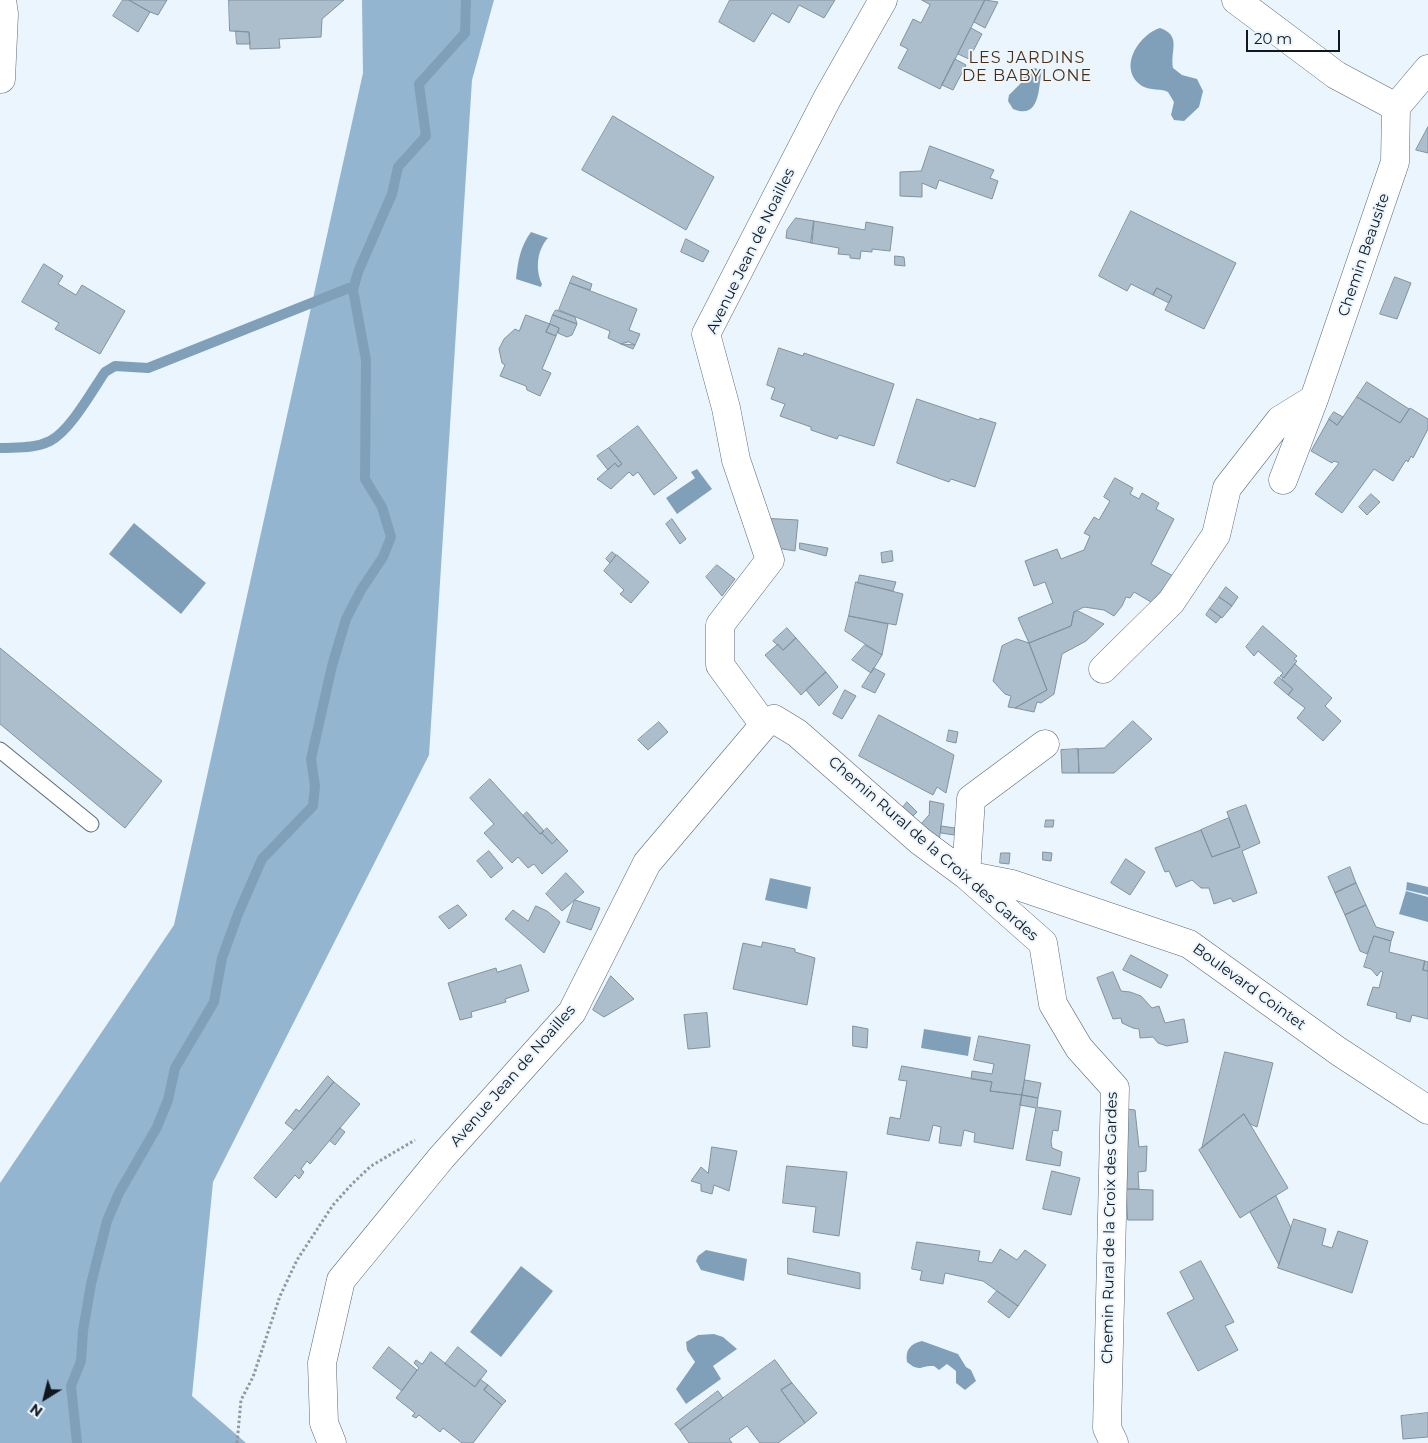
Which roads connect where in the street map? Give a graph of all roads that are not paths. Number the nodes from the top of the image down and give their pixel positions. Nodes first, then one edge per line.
1 (2, 0) edge
2 (883, 0) edge
3 (1236, 0) edge
4 (1428, 69) edge
5 (0, 79) edge
6 (1396, 107) junction
7 (1314, 400) junction
8 (1283, 480) dead end
9 (1103, 668) dead end
10 (764, 725) junction
11 (1045, 744) dead end
12 (0, 750) edge
13 (91, 824) dead end
14 (966, 874) junction
15 (1428, 1110) edge
16 (332, 1443) edge
17 (1114, 1443) edge

1 - 5 street
2 - 10 street, Avenue Jean de Noailles
3 - 6 street
4 - 6 street
6 - 7 street, Chemin Beausite
7 - 8 street, Chemin Beausite
7 - 9 street
10 - 14 street, Chemin Rural de la Croix des Gardes
10 - 16 street, Avenue Jean de Noailles
11 - 14 street
12 - 13 lane
14 - 15 street, Boulevard Cointet
14 - 17 street, Chemin Rural de la Croix des Gardes

